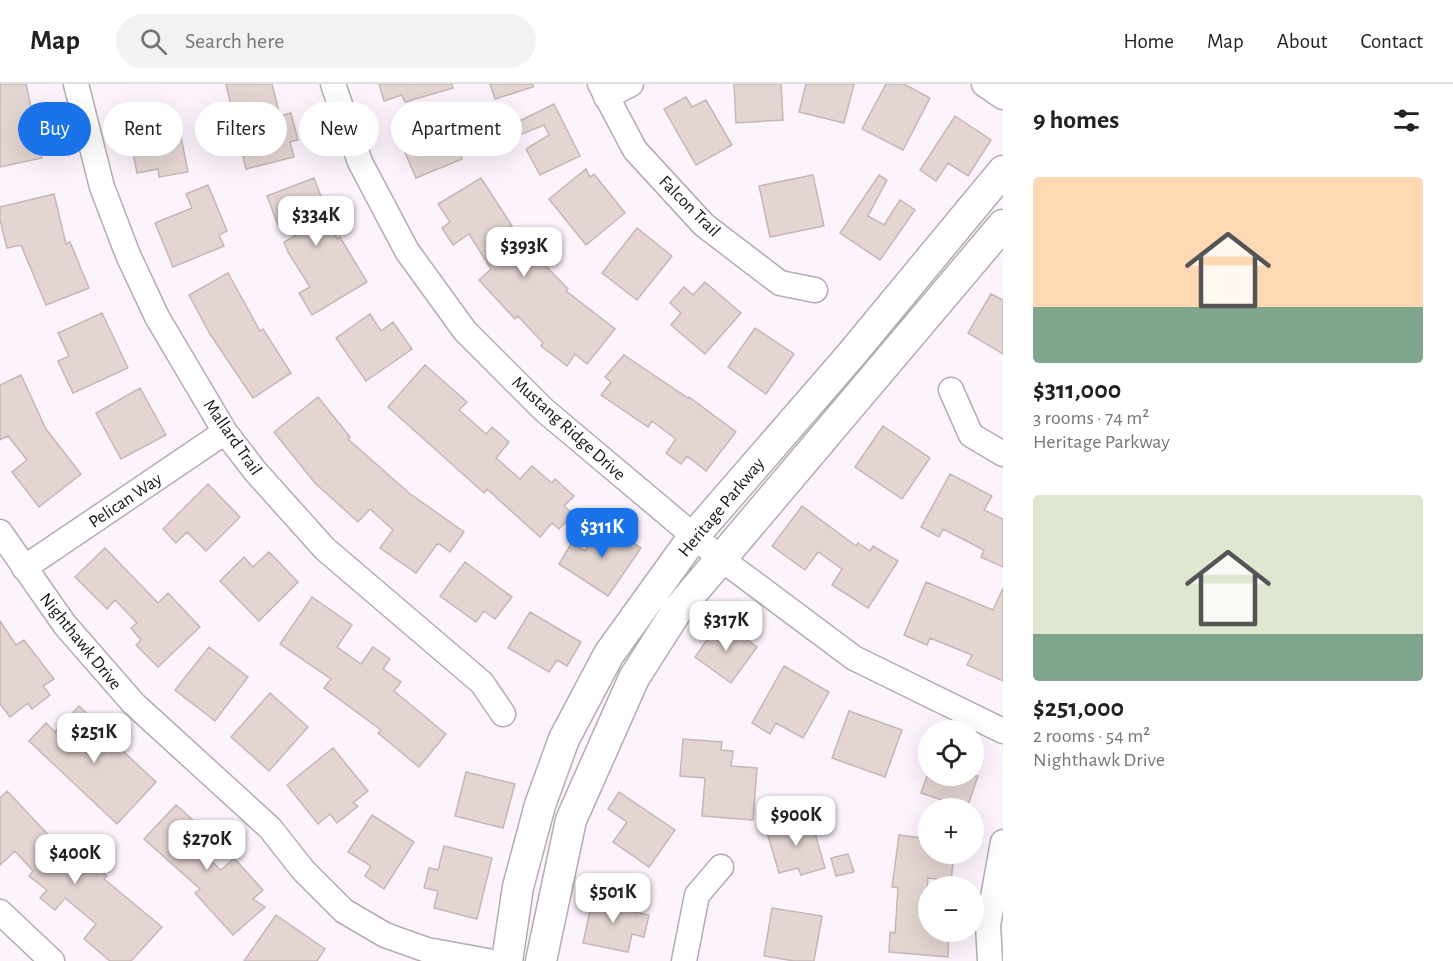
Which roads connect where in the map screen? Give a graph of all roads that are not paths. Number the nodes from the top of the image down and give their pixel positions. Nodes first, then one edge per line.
1 (76, 84) edge
2 (333, 84) edge
3 (631, 84) edge
4 (984, 84) edge
5 (603, 91) edge
6 (1003, 97) edge
7 (1003, 171) edge
8 (1003, 225) edge
9 (815, 290) dead end
10 (951, 390) dead end
11 (225, 432) junction
12 (1003, 454) edge
13 (0, 532) edge
14 (694, 536) junction
15 (720, 558) junction
16 (24, 568) junction
17 (503, 714) dead end
18 (1003, 731) edge
19 (1003, 842) edge
20 (721, 867) dead end
21 (0, 912) edge
22 (52, 961) edge
23 (488, 961) edge
24 (507, 961) edge
25 (541, 961) edge
26 (684, 961) edge
27 (990, 961) edge

1 - 11 street, Mallard Trail
2 - 14 street, Mustang Ridge Drive
3 - 5 street
4 - 6 street
5 - 9 street, Falcon Trail
7 - 14 main road, Heritage Parkway
8 - 15 main road, Heritage Parkway
10 - 12 street
11 - 16 street, Pelican Way
11 - 17 street, Mallard Trail
13 - 16 street, Nighthawk Drive
14 - 15 street, Mustang Ridge Drive
14 - 24 main road, Heritage Parkway
15 - 18 street, Mustang Ridge Drive
15 - 25 main road, Heritage Parkway
16 - 23 street, Nighthawk Drive
19 - 27 street
20 - 26 street
21 - 22 street

